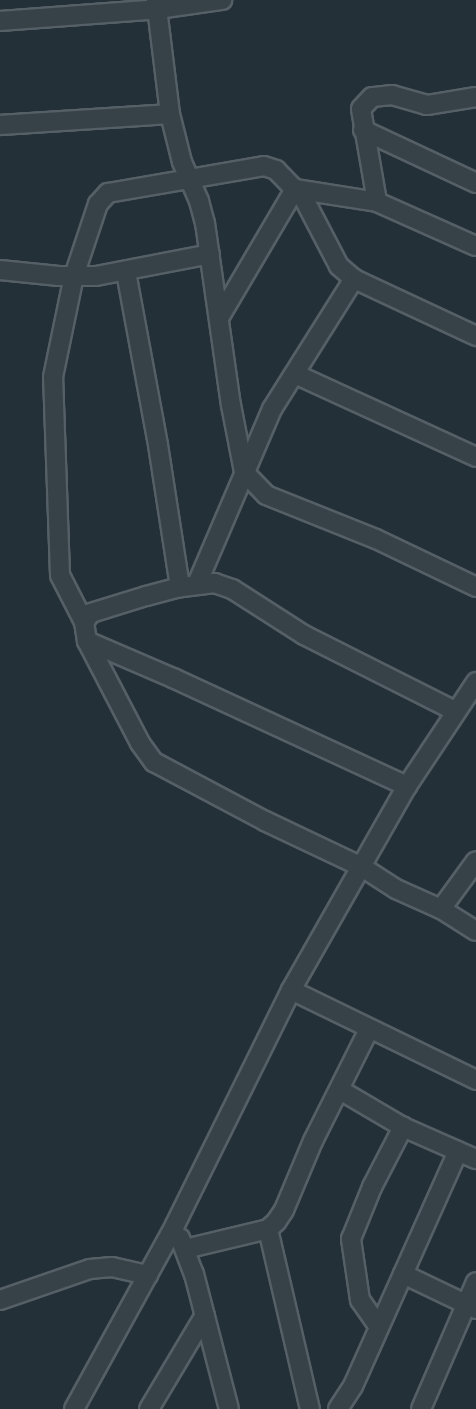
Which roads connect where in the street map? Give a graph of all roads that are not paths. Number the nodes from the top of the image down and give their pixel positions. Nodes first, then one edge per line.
1 (55, 0) edge
2 (222, 0) edge
3 (157, 5) edge
4 (67, 15) junction
5 (0, 21) edge
6 (474, 100) edge
7 (170, 114) junction
8 (0, 124) edge
9 (363, 130) junction
10 (190, 178) junction
11 (476, 183) edge
12 (295, 189) junction
13 (377, 202) junction
14 (476, 246) edge
15 (210, 254) junction
16 (0, 270) edge
17 (126, 272) junction
18 (74, 276) junction
19 (354, 279) junction
20 (219, 318) junction
21 (474, 332) edge
22 (295, 374) junction
23 (476, 457) edge
24 (244, 472) junction
25 (188, 585) junction
26 (476, 587) edge
27 (84, 622) junction
28 (87, 641) junction
29 (476, 682) edge
30 (455, 711) junction
31 (407, 786) junction
32 (476, 861) edge
33 (362, 867) junction
34 (441, 909) junction
35 (476, 931) edge
36 (291, 990) junction
37 (369, 1029) junction
38 (476, 1080) edge
39 (340, 1090) junction
40 (403, 1127) junction
41 (458, 1151) junction
42 (476, 1159) edge
43 (175, 1225) junction
44 (268, 1229) junction
45 (185, 1249) junction
46 (403, 1274) junction
47 (148, 1275) junction
48 (476, 1282) edge
49 (0, 1300) edge
50 (472, 1308) edge
51 (205, 1315) junction
52 (379, 1328) junction
53 (74, 1409) edge
54 (149, 1409) edge
55 (229, 1409) edge
56 (310, 1409) edge
57 (338, 1409) edge
58 (421, 1409) edge

1 - 4 street
2 - 3 street
3 - 4 street
3 - 7 street
4 - 5 street
6 - 9 street
7 - 8 street
7 - 10 street
9 - 11 street
9 - 13 street
10 - 12 street
10 - 15 street
10 - 18 street
12 - 13 street
12 - 19 street
12 - 20 street
13 - 14 street
15 - 17 street
15 - 20 street
16 - 18 street
17 - 18 street
17 - 25 street
18 - 27 street
19 - 21 street
19 - 22 street
20 - 24 street
22 - 23 street
22 - 24 street
24 - 25 street
24 - 26 street
25 - 27 street
25 - 30 street
27 - 28 street
28 - 31 street
28 - 33 street
29 - 30 street
30 - 31 street
31 - 33 street
32 - 34 street
33 - 34 street
33 - 36 street
34 - 35 street
36 - 37 street
36 - 43 street
37 - 38 street
37 - 39 street
39 - 40 street
39 - 44 street
40 - 41 street
40 - 52 street
41 - 42 street
41 - 46 street
43 - 45 street
43 - 47 street
44 - 45 street
44 - 56 street
45 - 51 street
46 - 50 street
46 - 52 street
47 - 49 street
47 - 53 street
48 - 50 street
50 - 58 street
51 - 54 street
51 - 55 street
52 - 57 street

